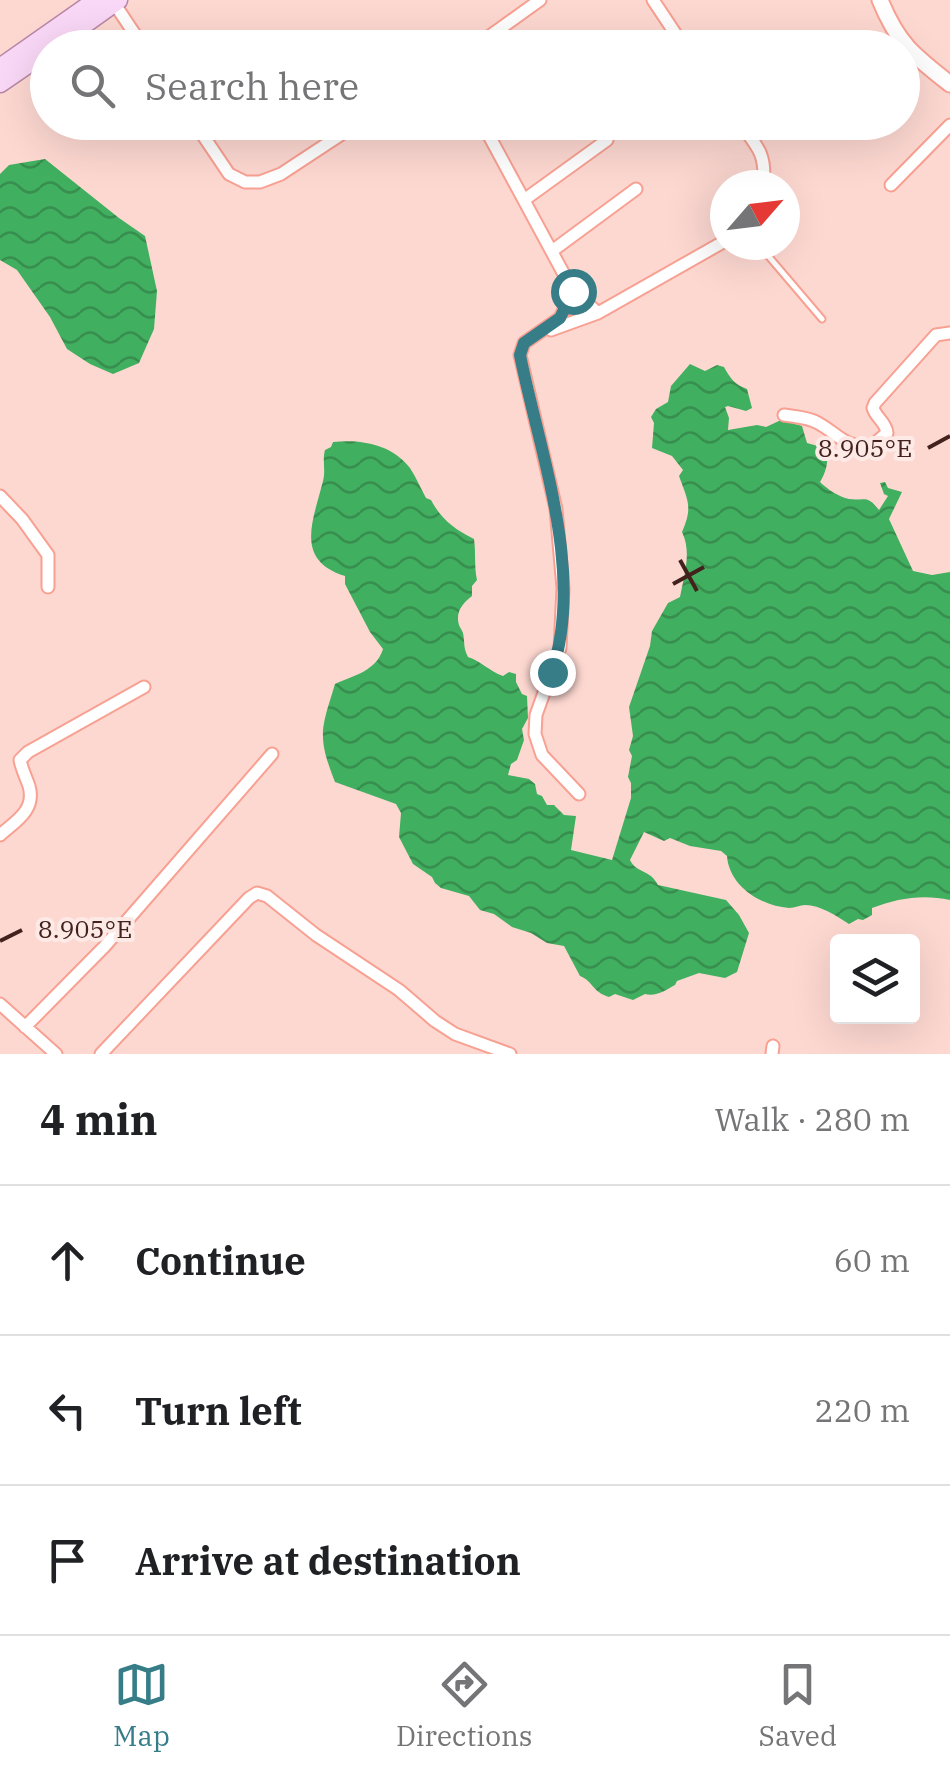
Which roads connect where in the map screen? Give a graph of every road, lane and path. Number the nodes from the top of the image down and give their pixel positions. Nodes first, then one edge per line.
1 (540, 0) edge
2 (653, 0) edge
3 (880, 0) edge
4 (110, 1) edge
5 (62, 30) edge
6 (73, 30) edge
7 (131, 30) edge
8 (499, 30) edge
9 (673, 30) edge
10 (894, 30) edge
11 (30, 50) edge
12 (920, 59) edge
13 (30, 62) edge
14 (0, 68) edge
15 (947, 78) edge
16 (0, 83) edge
17 (950, 124) edge
18 (206, 140) edge
19 (333, 140) edge
20 (491, 140) edge
21 (607, 140) dead end
22 (752, 140) edge
23 (765, 170) edge
24 (891, 184) dead end
25 (636, 189) dead end
26 (524, 200) junction
27 (710, 250) edge
28 (552, 251) junction
29 (772, 260) edge
30 (573, 291) junction
31 (598, 313) junction
32 (822, 319) dead end
33 (950, 332) edge
34 (537, 335) junction
35 (784, 416) dead end
36 (0, 496) edge
37 (48, 587) dead end
38 (144, 687) dead end
39 (272, 754) dead end
40 (579, 794) dead end
41 (0, 835) edge
42 (0, 1004) edge
43 (26, 1027) junction
44 (483, 1050) edge
45 (56, 1054) edge
46 (102, 1054) edge
47 (510, 1054) edge

1 - 8 street
2 - 9 street
3 - 10 street
4 - 5 main road
4 - 6 main road
4 - 7 street
11 - 14 main road
12 - 15 street
13 - 16 main road
17 - 24 street
18 - 19 street
20 - 26 street
21 - 26 street
22 - 23 street
25 - 28 street
26 - 28 street
27 - 31 street
28 - 30 street
29 - 32 lane
30 - 31 street
30 - 34 street
31 - 34 street
33 - 35 street
34 - 40 street
36 - 37 street
38 - 41 street
39 - 43 street
42 - 43 street
43 - 45 street
44 - 46 street
44 - 47 street

